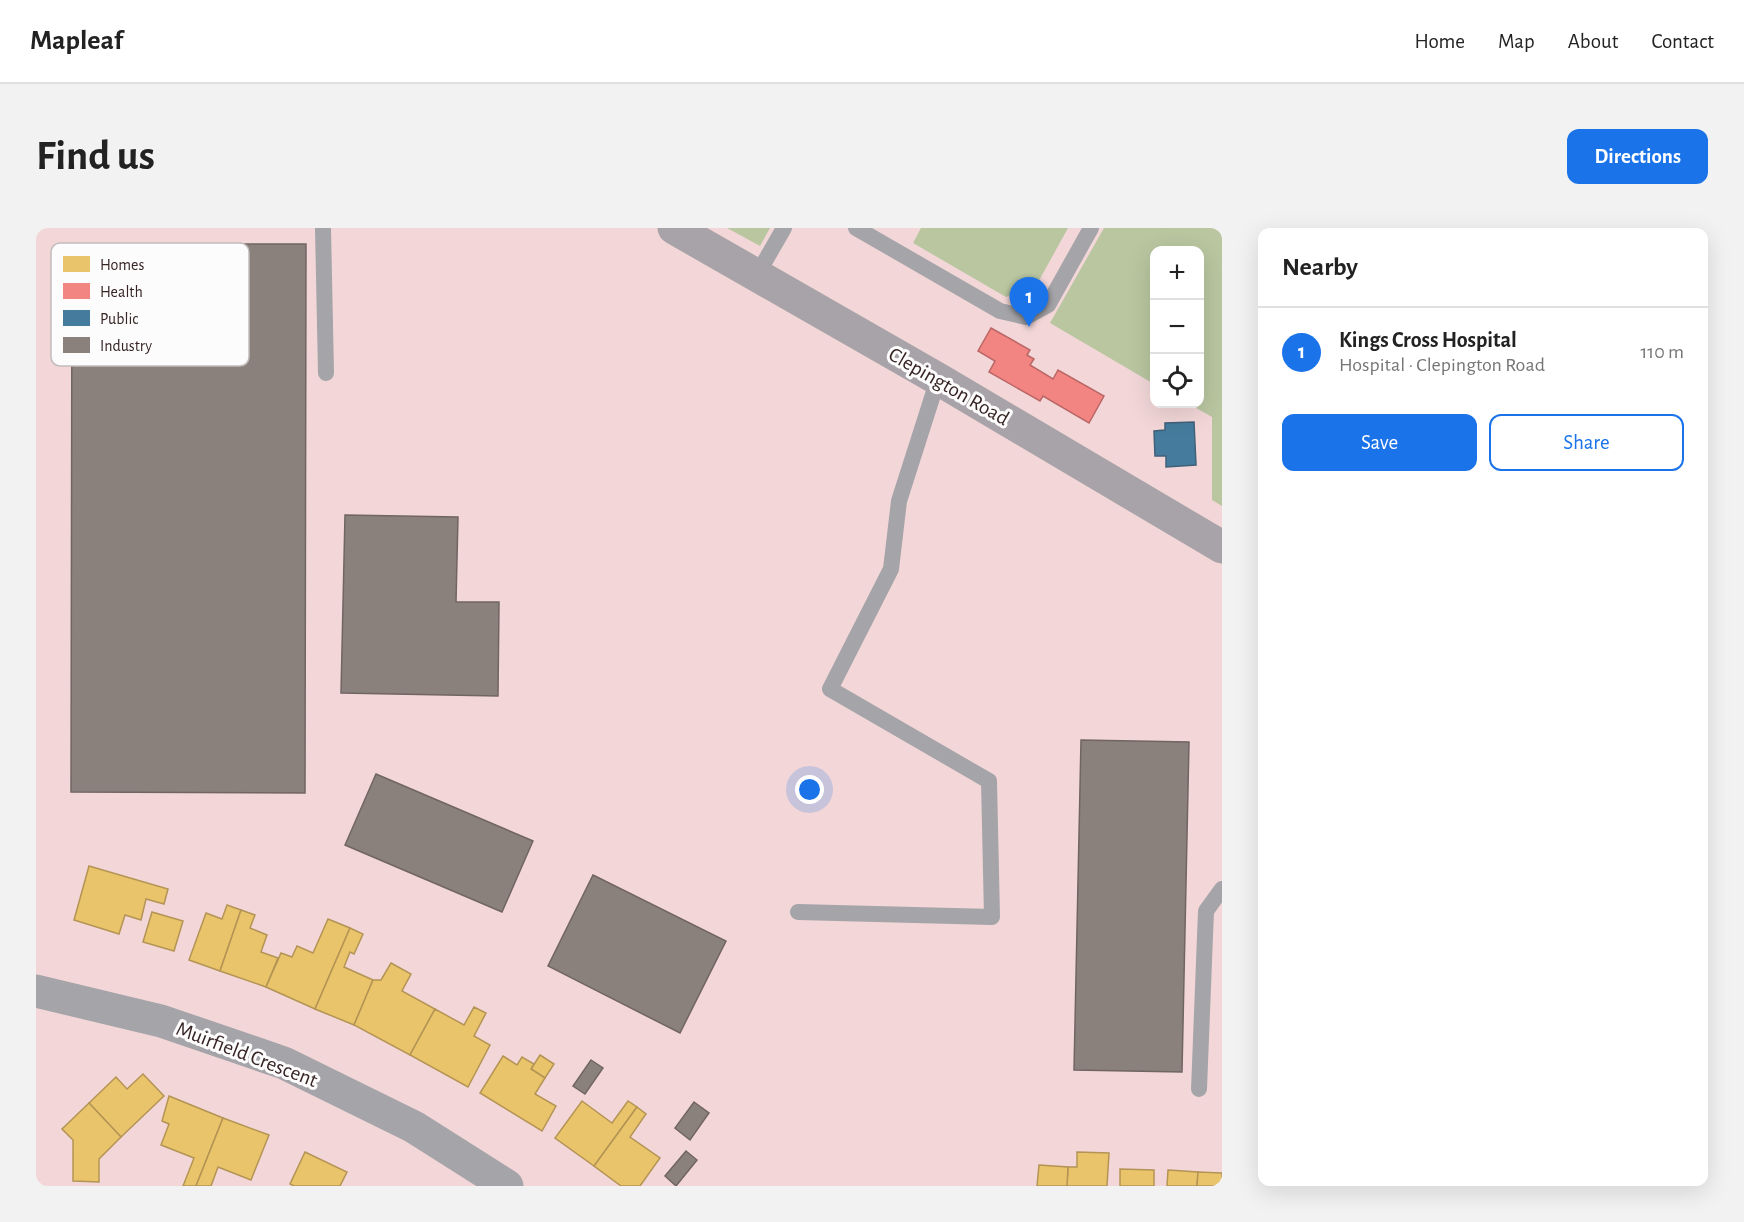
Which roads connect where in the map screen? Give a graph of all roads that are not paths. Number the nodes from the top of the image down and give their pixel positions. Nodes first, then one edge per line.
1 (323, 228) edge
2 (674, 228) edge
3 (784, 228) edge
4 (856, 228) edge
5 (1091, 228) edge
6 (757, 275) junction
7 (326, 373) dead end
8 (938, 379) junction
9 (1222, 548) edge
10 (1222, 889) edge
11 (798, 912) dead end
12 (36, 991) edge
13 (1199, 1089) dead end
14 (507, 1186) edge

1 - 7 lane
2 - 6 main road, Clepington Road
3 - 6 lane
4 - 5 lane
6 - 8 main road, Clepington Road
8 - 9 main road, Clepington Road
8 - 11 lane
10 - 13 lane
12 - 14 street, Muirfield Crescent

